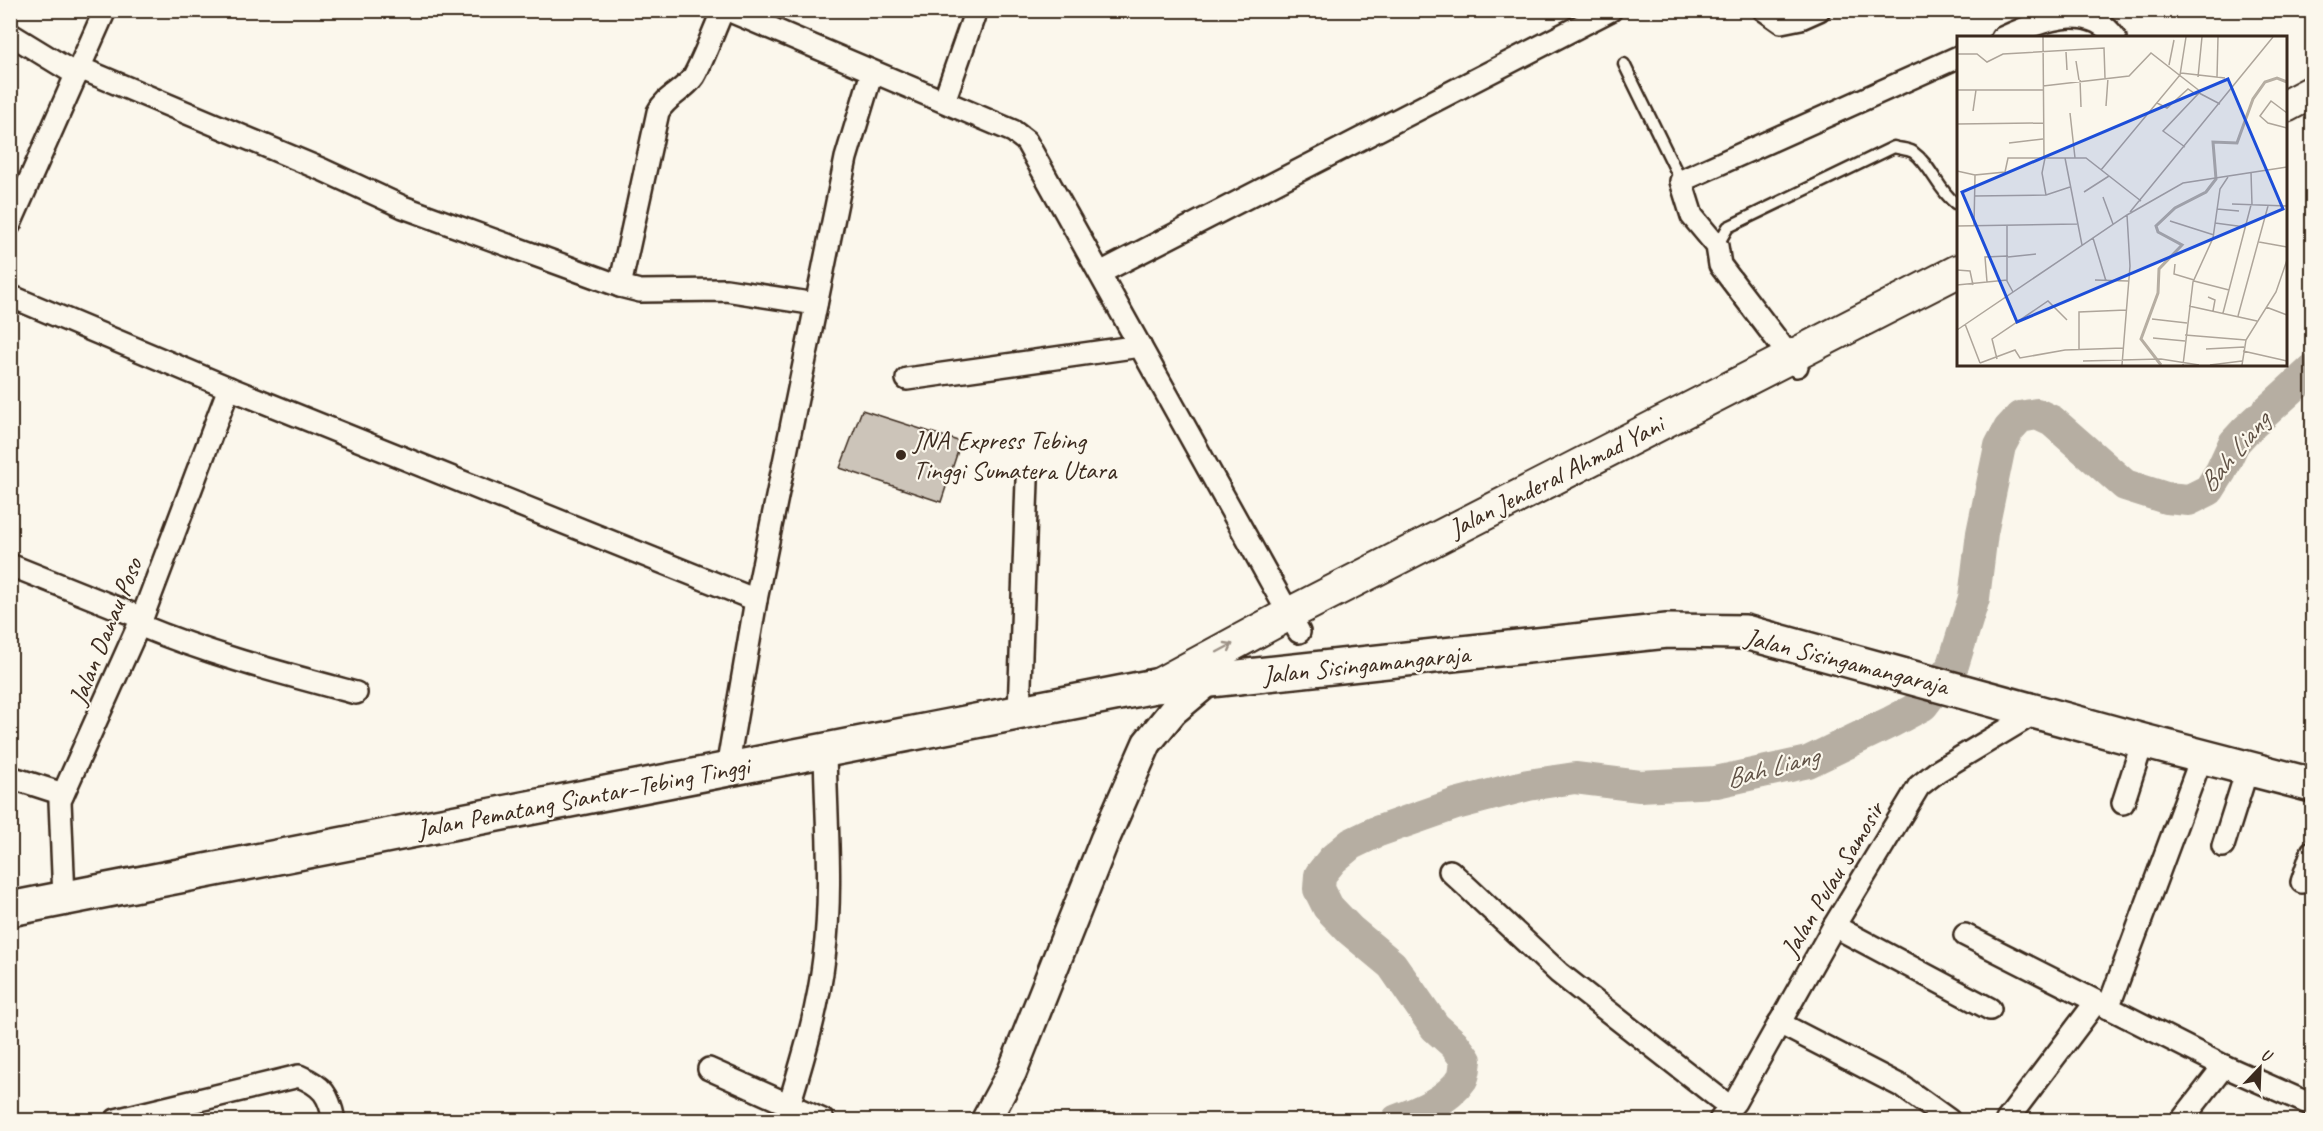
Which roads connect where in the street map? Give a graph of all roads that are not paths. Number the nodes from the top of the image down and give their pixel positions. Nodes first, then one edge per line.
1 (105, 10) edge
2 (723, 10) edge
3 (728, 10) edge
4 (976, 10) edge
5 (1611, 10) edge
6 (1764, 10) edge
7 (1819, 10) edge
8 (2089, 13) edge
9 (2043, 14) edge
10 (10, 34) edge
11 (2005, 36) edge
12 (2114, 36) edge
13 (1957, 58) edge
14 (1624, 63) dead end
15 (78, 71) junction
16 (872, 72) junction
17 (2313, 80) edge
18 (2313, 92) edge
19 (2287, 93) edge
20 (944, 101) junction
21 (2287, 105) edge
22 (1681, 181) junction
23 (1957, 205) edge
24 (10, 224) edge
25 (1717, 246) junction
26 (1957, 271) edge
27 (1100, 273) junction
28 (1957, 281) edge
29 (620, 286) junction
30 (10, 296) edge
31 (816, 304) junction
32 (1140, 346) junction
33 (1793, 361) junction
34 (907, 379) dead end
35 (229, 387) junction
36 (1027, 481) dead end
37 (10, 565) edge
38 (756, 600) junction
39 (140, 621) junction
40 (1294, 623) junction
41 (1210, 680) junction
42 (1155, 686) junction
43 (356, 693) dead end
44 (2038, 711) junction
45 (1019, 713) junction
46 (2143, 741) junction
47 (1147, 743) junction
48 (825, 750) junction
49 (2202, 756) junction
50 (2248, 767) junction
51 (727, 769) junction
52 (10, 777) edge
53 (2313, 785) edge
54 (63, 794) junction
55 (2123, 803) dead end
56 (2223, 846) dead end
57 (2313, 852) edge
58 (1450, 871) dead end
59 (2302, 882) dead end
60 (64, 898) junction
61 (10, 909) edge
62 (1834, 926) junction
63 (1965, 935) dead end
64 (2102, 1005) junction
65 (1990, 1009) dead end
66 (1779, 1023) junction
67 (2224, 1066) junction
68 (709, 1069) dead end
69 (789, 1105) junction
70 (2313, 1105) edge
71 (1725, 1114) edge
72 (116, 1120) edge
73 (334, 1120) edge
74 (823, 1120) edge
75 (986, 1120) edge
76 (1949, 1120) edge
77 (2007, 1120) edge
78 (2182, 1120) edge

1 - 15 street
2 - 29 street
3 - 16 street
4 - 20 street
5 - 27 street
6 - 7 street
8 - 9 street
8 - 12 street
9 - 11 street
10 - 15 street
13 - 22 street
14 - 22 lane
15 - 24 street
15 - 29 street
16 - 20 street
16 - 31 street
17 - 19 main road
18 - 21 main road
20 - 27 street
22 - 25 street
23 - 25 lane
25 - 33 street
26 - 33 main road, Jalan Jenderal Ahmad Yani
27 - 32 street
28 - 33 main road, Jalan Jenderal Ahmad Yani
29 - 31 street
30 - 35 street
31 - 38 street
32 - 34 street
32 - 40 street
33 - 40 main road, Jalan Jenderal Ahmad Yani
35 - 38 street
35 - 39 street, Jalan Danau Poso
36 - 45 street
37 - 39 street
38 - 51 street
39 - 43 street
39 - 54 street, Jalan Danau Poso
40 - 41 main road, Jalan Jenderal Ahmad Yani
42 -> 40 main road, Jalan Jenderal Ahmad Yani
41 - 42 highway, Jalan Sisingamangaraja
41 - 44 highway, Jalan Sisingamangaraja
41 - 47 street
42 - 45 highway, Jalan Pematang Siantar–Tebing Tinggi
42 - 47 street
44 - 46 highway, Jalan Sisingamangaraja
44 - 62 street, Jalan Pulau Samosir
45 - 48 highway, Jalan Pematang Siantar–Tebing Tinggi
46 - 49 highway, Jalan Sisingamangaraja
46 - 55 street
47 - 75 street
48 - 51 highway, Jalan Pematang Siantar–Tebing Tinggi
48 - 69 street
49 - 50 highway, Jalan Sisingamangaraja
49 - 64 street
50 - 53 highway, Jalan Sisingamangaraja
50 - 56 street
51 - 60 highway, Jalan Pematang Siantar–Tebing Tinggi
52 - 54 street
54 - 60 street, Jalan Danau Poso
57 - 59 street
58 - 71 street
60 - 61 highway, Jalan Pematang Siantar–Tebing Tinggi
62 - 65 street
62 - 66 street, Jalan Pulau Samosir
63 - 64 street
64 - 67 street
64 - 77 street
66 - 71 street, Jalan Pulau Samosir
66 - 76 street
67 - 70 street
67 - 78 street
68 - 69 street
69 - 74 street
72 - 73 street

